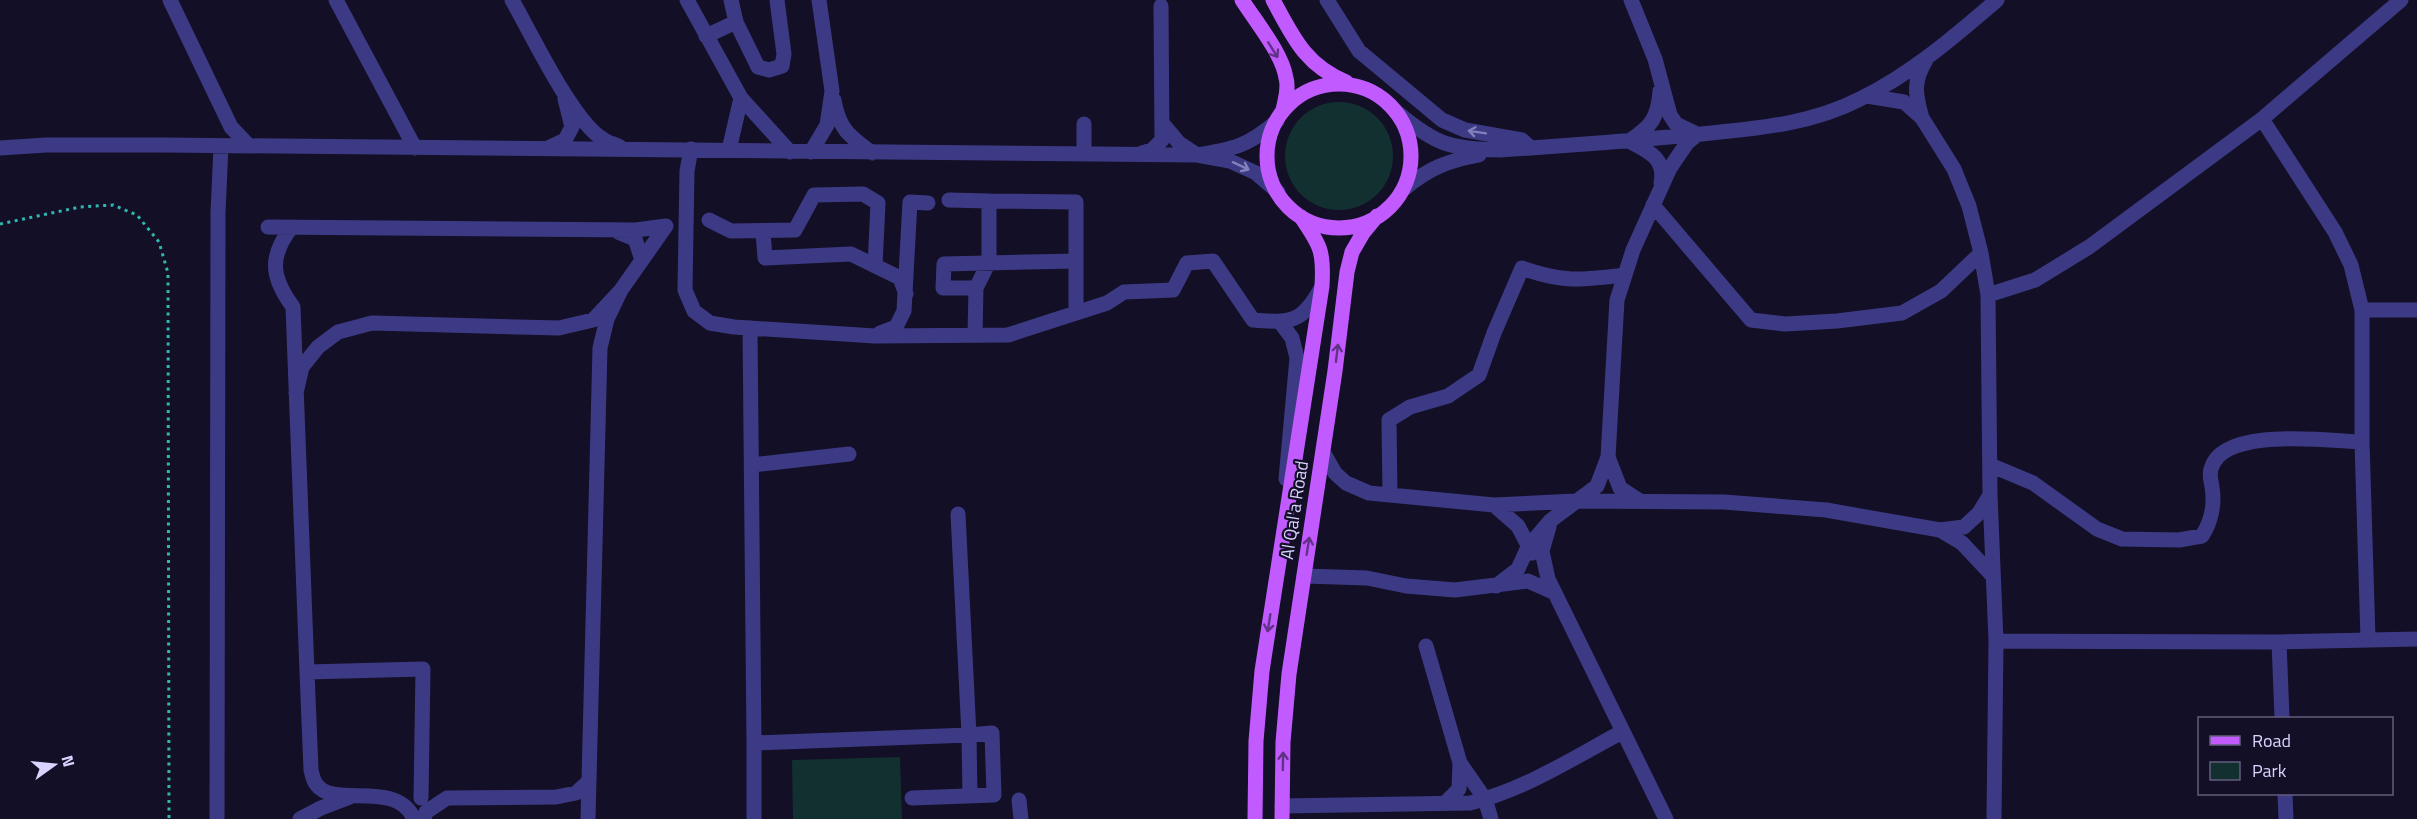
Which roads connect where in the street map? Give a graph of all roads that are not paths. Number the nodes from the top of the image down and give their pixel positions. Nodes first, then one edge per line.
1 (170, 0) edge
2 (336, 0) edge
3 (512, 0) edge
4 (687, 0) edge
5 (730, 0) edge
6 (777, 0) edge
7 (819, 0) edge
8 (1242, 0) edge
9 (1273, 0) edge
10 (1327, 0) edge
11 (1631, 0) edge
12 (1997, 0) edge
13 (2401, 0) edge
14 (1161, 6) dead end
15 (736, 22) junction
16 (706, 36) junction
17 (1928, 57) junction
18 (1661, 82) junction
19 (1351, 84) junction
20 (563, 90) junction
21 (832, 91) junction
22 (1867, 96) junction
23 (741, 98) junction
24 (224, 113) junction
25 (1398, 113) junction
26 (1280, 116) junction
27 (1922, 118) junction
28 (2262, 119) junction
29 (1163, 123) junction
30 (1084, 124) dead end
31 (1698, 134) junction
32 (1629, 141) junction
33 (217, 146) junction
34 (249, 146) junction
35 (0, 148) edge
36 (415, 148) junction
37 (1531, 148) junction
38 (544, 149) junction
39 (691, 149) junction
40 (627, 150) junction
41 (729, 150) junction
42 (1500, 150) junction
43 (790, 152) junction
44 (811, 152) junction
45 (872, 153) junction
46 (1084, 154) junction
47 (1138, 155) junction
48 (1197, 155) junction
49 (1404, 189) junction
50 (1278, 192) junction
51 (1656, 198) junction
52 (686, 200) junction
53 (949, 200) dead end
54 (989, 201) junction
55 (928, 203) dead end
56 (1377, 216) junction
57 (1301, 218) junction
58 (709, 220) dead end
59 (666, 226) junction
60 (268, 227) dead end
61 (291, 228) junction
62 (612, 229) junction
63 (686, 229) junction
64 (763, 232) junction
65 (1981, 253) junction
66 (642, 260) junction
67 (1076, 261) junction
68 (989, 262) junction
69 (875, 266) junction
70 (1625, 275) junction
71 (1322, 286) junction
72 (976, 288) junction
73 (621, 290) junction
74 (906, 294) junction
75 (1988, 295) junction
76 (2362, 310) junction
77 (2417, 310) edge
78 (1076, 313) junction
79 (1280, 322) junction
80 (750, 328) junction
81 (975, 335) junction
82 (875, 336) junction
83 (296, 393) junction
84 (2362, 442) junction
85 (1323, 452) junction
86 (849, 454) dead end
87 (1608, 457) junction
88 (752, 465) junction
89 (1990, 465) junction
90 (1390, 494) junction
91 (1990, 495) junction
92 (1576, 501) junction
93 (1640, 501) junction
94 (1494, 505) junction
95 (958, 514) dead end
96 (1550, 521) junction
97 (1940, 530) junction
98 (1528, 547) junction
99 (1304, 576) junction
100 (1993, 576) junction
101 (1275, 584) junction
102 (1496, 586) junction
103 (1551, 586) junction
104 (2368, 639) junction
105 (2417, 639) edge
106 (1996, 641) junction
107 (2279, 642) junction
108 (1426, 646) dead end
109 (307, 672) junction
110 (2282, 717) edge
111 (1622, 732) junction
112 (969, 735) junction
113 (754, 743) junction
114 (1460, 763) junction
115 (588, 782) junction
116 (1515, 788) junction
117 (356, 795) junction
118 (2285, 795) edge
119 (970, 796) junction
120 (421, 798) junction
121 (447, 798) junction
122 (912, 798) dead end
123 (394, 799) junction
124 (1485, 799) junction
125 (1019, 800) dead end
126 (1445, 803) junction
127 (1282, 812) edge
128 (217, 819) edge
129 (300, 819) edge
130 (414, 819) edge
131 (424, 819) edge
132 (588, 819) edge
133 (754, 819) edge
134 (1021, 819) edge
135 (1255, 819) edge
136 (1491, 819) edge
137 (1497, 819) edge
138 (1666, 819) edge
139 (1994, 819) edge
140 (2286, 819) edge

1 - 24 street
2 - 36 street
3 - 20 street
4 - 16 street
5 - 15 street
6 - 15 street
7 - 21 street
8 -> 26 main road
9 - 19 main road
37 -> 10 street
11 - 18 street
12 - 17 street
13 - 28 street
14 - 29 street
15 - 16 street
16 - 23 street
17 - 22 street
17 - 27 street
18 - 31 street
18 - 32 street
19 - 25 main road
19 - 26 main road
20 - 38 street
20 - 40 street
21 - 44 street
21 - 45 street
22 - 27 street
22 - 31 street
23 - 41 street
23 - 43 street
24 - 33 street
24 - 34 street
25 - 42 street
25 - 49 main road
26 - 48 street
26 - 50 main road
27 - 65 street
28 - 75 street
28 - 76 street
29 - 47 street
29 - 48 street
30 - 46 street
31 - 32 street
31 - 51 street
32 - 37 street
32 - 51 street
33 - 34 street
33 - 35 street
33 - 128 street
34 - 36 street
36 - 38 street
37 - 42 street
38 - 40 street
39 - 40 street
39 - 41 street
39 - 52 street
41 - 43 street
42 - 49 street
43 - 44 street
44 - 45 street
45 - 46 street
46 - 47 street
47 - 48 street
48 -> 50 street
49 - 56 main road
50 - 57 main road
51 - 65 street
51 - 70 street
52 - 59 street
52 - 63 street
53 - 54 street
54 - 67 street
54 - 68 street
55 - 74 street
56 - 57 main road
85 -> 56 main road, Al Qal'a Road
57 - 71 main road, Al Qal'a Road
58 - 64 street
59 - 62 street
59 - 63 street
59 - 66 street
60 - 61 street
61 - 62 street
61 - 83 street
62 - 66 street
63 - 80 street
64 - 69 street
64 - 69 street
65 - 75 street
66 - 73 street
67 - 68 street
67 - 78 street
68 - 72 street
68 - 72 street
69 - 74 street
70 - 87 street
70 - 90 street
71 - 79 street
71 - 101 main road, Al Qal'a Road
72 - 81 street
73 - 83 street
73 - 115 street
74 - 82 street
75 - 89 street
76 - 77 street
76 - 84 street
78 - 79 street
78 - 81 street
79 - 101 street
80 - 82 street
80 - 88 street
81 - 82 street
83 - 109 street
84 - 89 street
84 - 104 street
85 - 90 street
99 -> 85 main road, Al Qal'a Road
86 - 88 street
87 - 92 street
87 - 93 street
88 - 113 street
89 - 91 street
90 - 94 street
91 - 97 street
91 - 100 street
92 - 93 street
92 - 94 street
92 - 96 street
93 - 97 street
94 - 98 street
95 - 112 street
96 - 98 street
96 - 103 street
97 - 100 street
98 - 102 street
98 - 103 street
99 - 102 street
127 -> 99 main road, Al Qal'a Road
100 - 106 street
101 -> 135 main road, Al Qal'a Road
102 - 103 street
103 - 111 street
104 - 105 street
104 - 107 street
106 - 107 street
106 - 139 street
107 - 110 street
108 - 114 street
109 - 117 street
109 - 120 street
111 - 116 street
111 - 138 street
112 - 113 street
112 - 119 street
112 - 119 street
113 - 133 street
114 - 124 street
114 - 126 street
115 - 121 street
115 - 132 street
116 - 124 street
116 - 137 street
117 - 123 street
117 - 129 street
118 - 140 street
119 - 122 street
120 - 121 street
120 - 123 street
121 - 131 street
123 - 130 street
124 - 126 street
124 - 136 street
125 - 134 street
126 - 127 street

